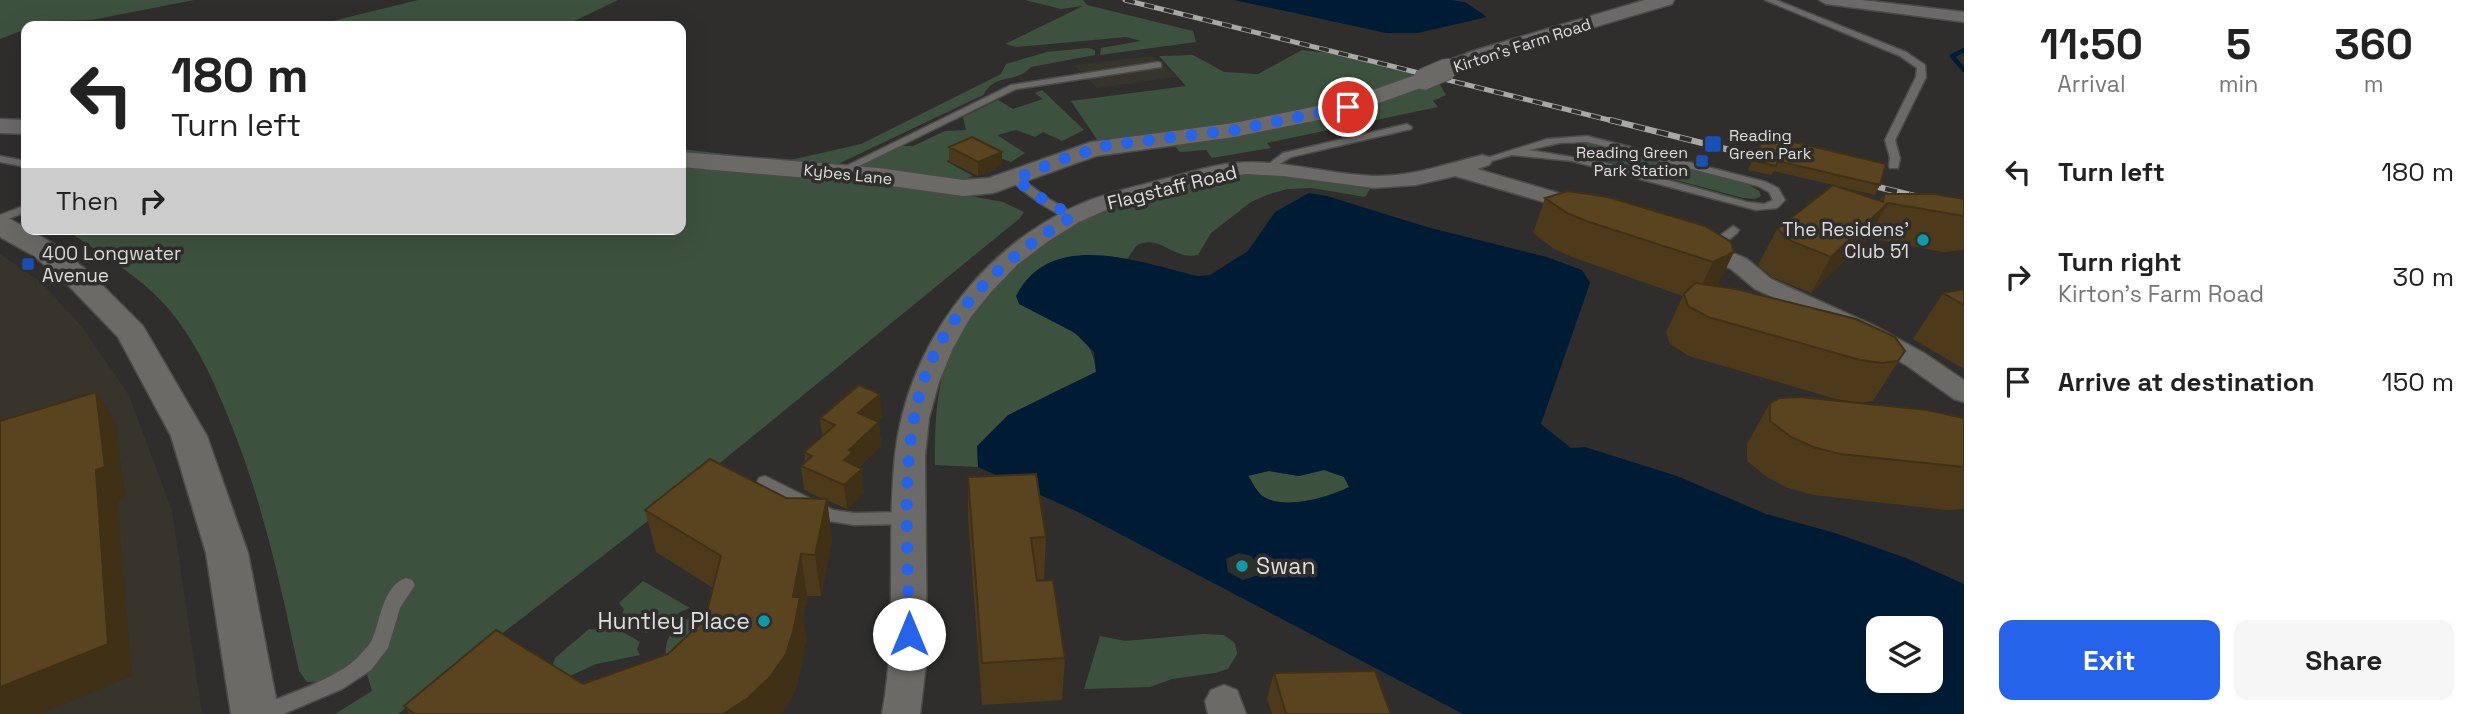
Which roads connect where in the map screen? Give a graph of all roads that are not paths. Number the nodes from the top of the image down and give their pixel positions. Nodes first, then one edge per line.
1 (1665, 0) edge
2 (1769, 0) edge
3 (1826, 0) edge
4 (1964, 17) edge
5 (1158, 65) dead end
6 (0, 126) edge
7 (21, 127) edge
8 (1408, 127) dead end
9 (1560, 139) junction
10 (1513, 152) junction
11 (0, 159) edge
12 (1578, 159) junction
13 (686, 160) edge
14 (1482, 161) joint
15 (21, 163) edge
16 (1894, 166) dead end
17 (1270, 167) junction
18 (1455, 169) junction
19 (839, 172) junction
20 (1015, 179) junction
21 (21, 210) edge
22 (1603, 214) edge
23 (1073, 216) junction
24 (0, 219) edge
25 (0, 225) edge
26 (1733, 230) dead end
27 (1678, 237) edge
28 (1709, 250) junction
29 (1964, 393) edge
30 (765, 482) dead end
31 (909, 517) junction
32 (406, 586) dead end
33 (255, 714) edge
34 (261, 714) edge
35 (901, 714) edge

1 - 20 street, Kirton's Farm Road, bridge
2 - 16 lane
3 - 4 street
5 - 19 lane
6 - 7 street
8 - 17 lane
9 - 10 lane
9 - 12 lane
9 - 12 lane
10 - 12 lane
10 - 14 lane
11 - 15 lane
13 - 19 street, Kybes Lane
14 - 18 street, Flagstaff Road
17 - 18 street, Flagstaff Road
17 - 23 street, Flagstaff Road
18 - 22 street
19 - 20 street, Kybes Lane
20 - 23 lane
21 - 24 lane
23 - 31 street, Flagstaff Road
25 - 33 street
26 - 28 lane
27 - 28 street
28 - 29 street
30 - 31 lane
31 - 35 street, Flagstaff Road
32 - 34 lane

